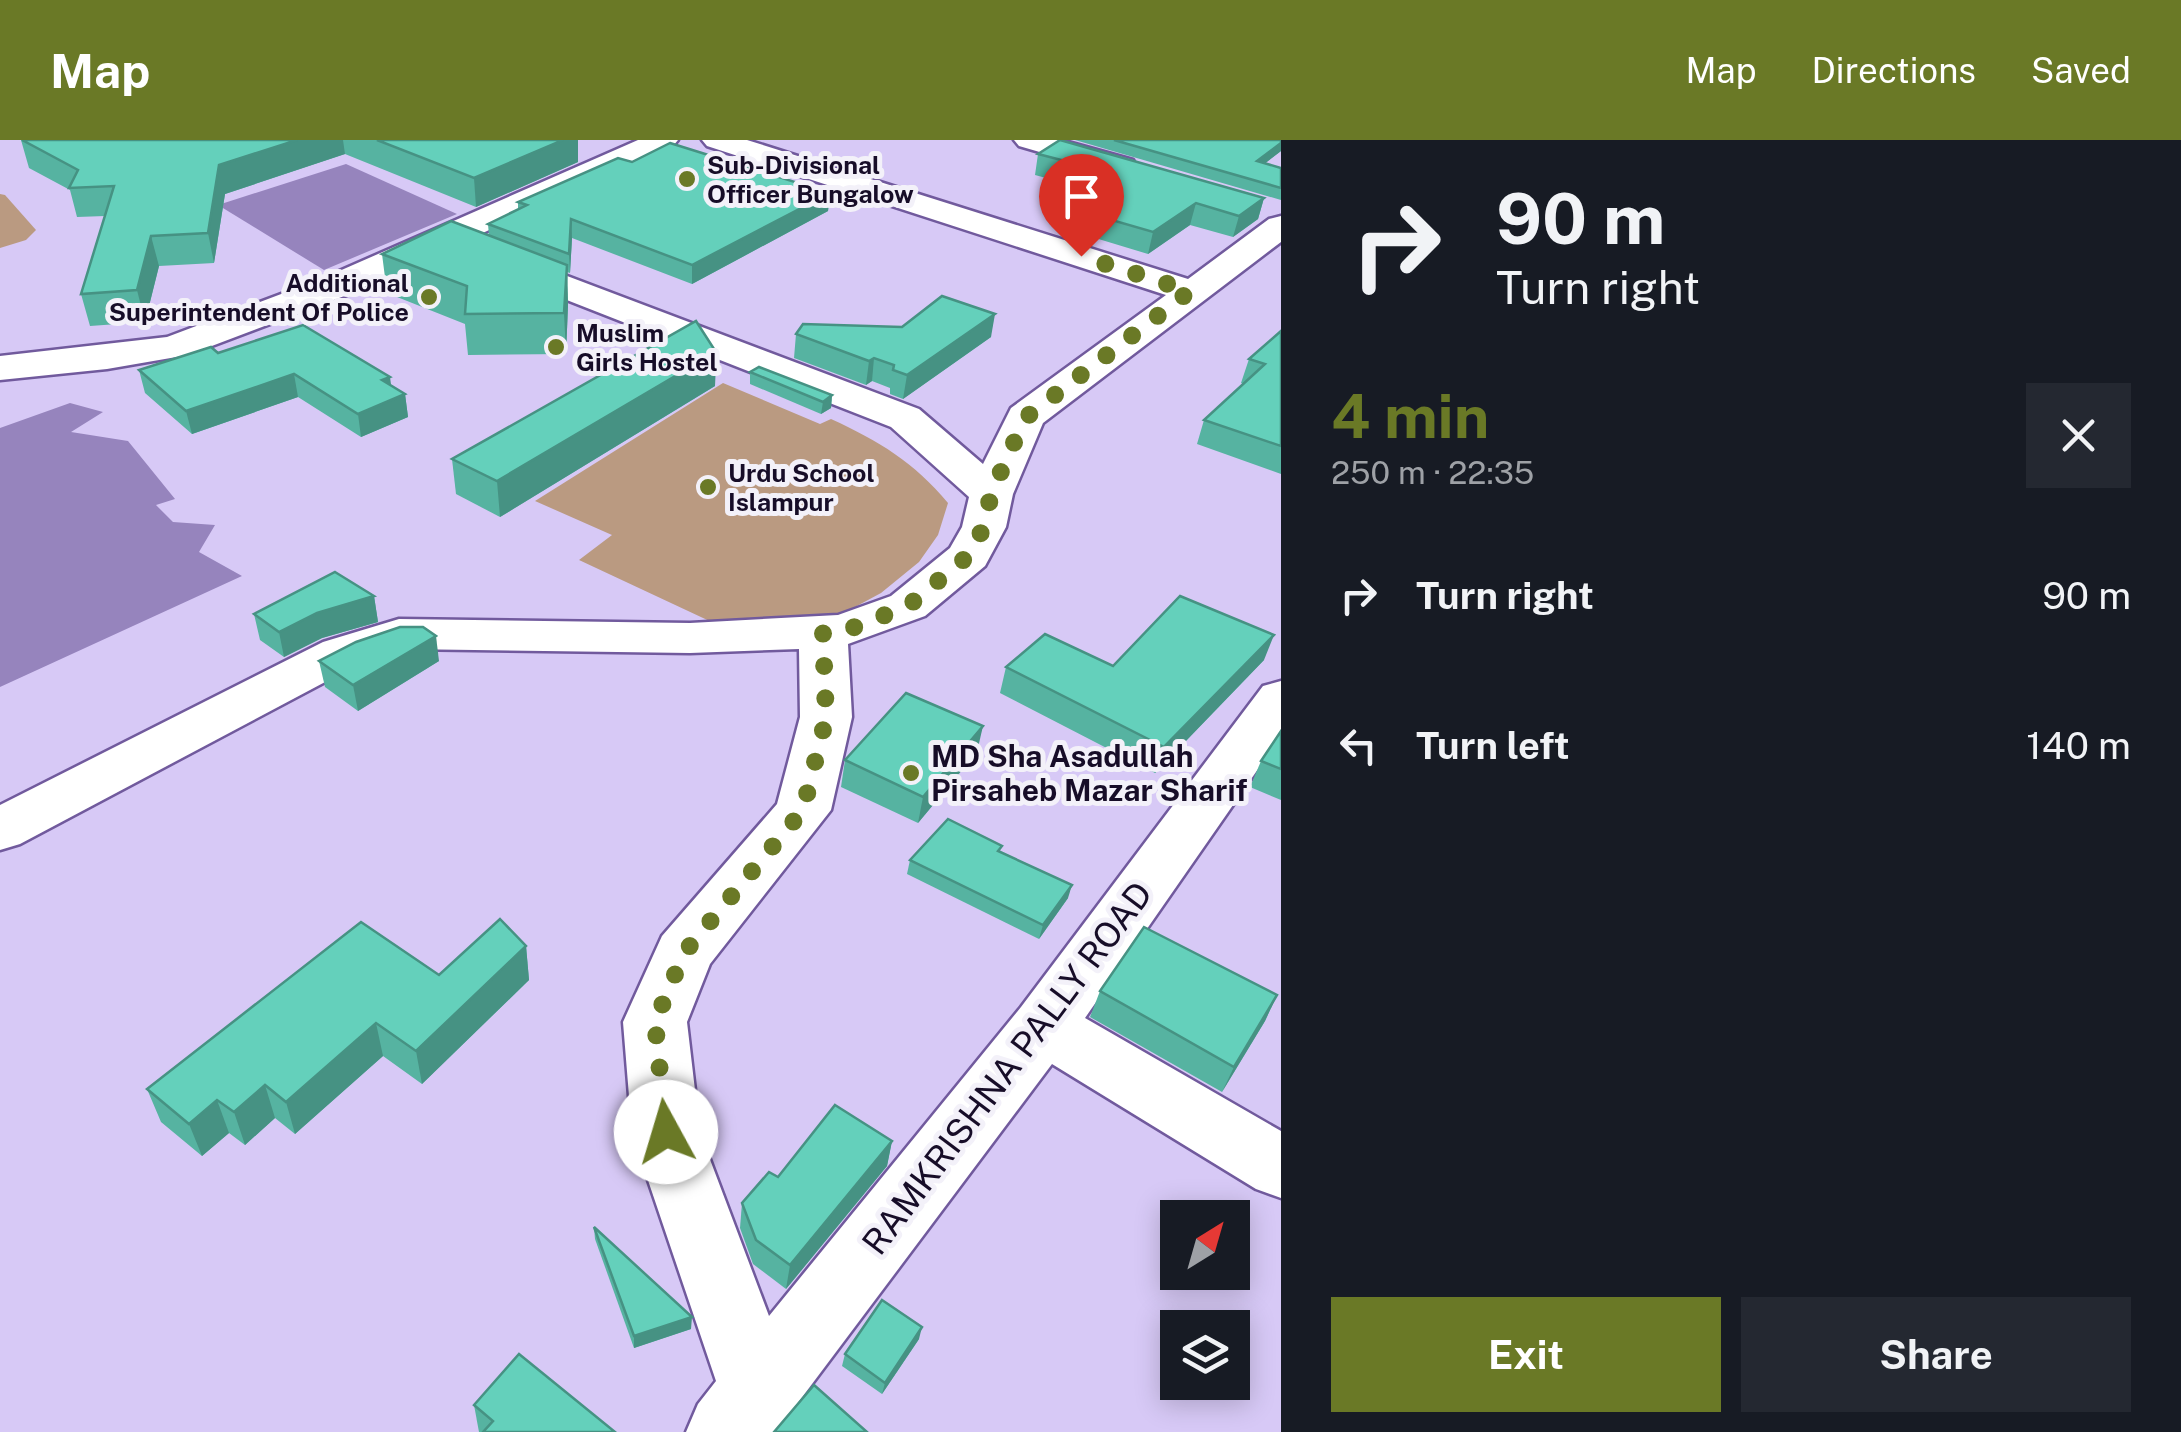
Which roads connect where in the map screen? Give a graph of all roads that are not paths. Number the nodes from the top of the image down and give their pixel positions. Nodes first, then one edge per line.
1 (663, 140) edge
2 (717, 140) edge
3 (1029, 140) edge
4 (1155, 176) edge
5 (1275, 215) edge
6 (440, 239) junction
7 (1190, 291) junction
8 (0, 368) edge
9 (905, 418) junction
10 (993, 420) junction
11 (991, 494) junction
12 (823, 633) junction
13 (1281, 698) edge
14 (0, 830) edge
15 (1044, 1026) junction
16 (1281, 1167) edge
17 (742, 1412) edge

1 - 6 street
2 - 7 street
3 - 4 street
5 - 7 street
6 - 8 street
6 - 9 street
7 - 10 street
9 - 10 street
9 - 11 street
10 - 11 street
11 - 12 street
12 - 14 street
12 - 17 street
13 - 15 street, RAMKRISHNA PALLY ROAD
15 - 16 street
15 - 17 street, RAMKRISHNA PALLY ROAD

